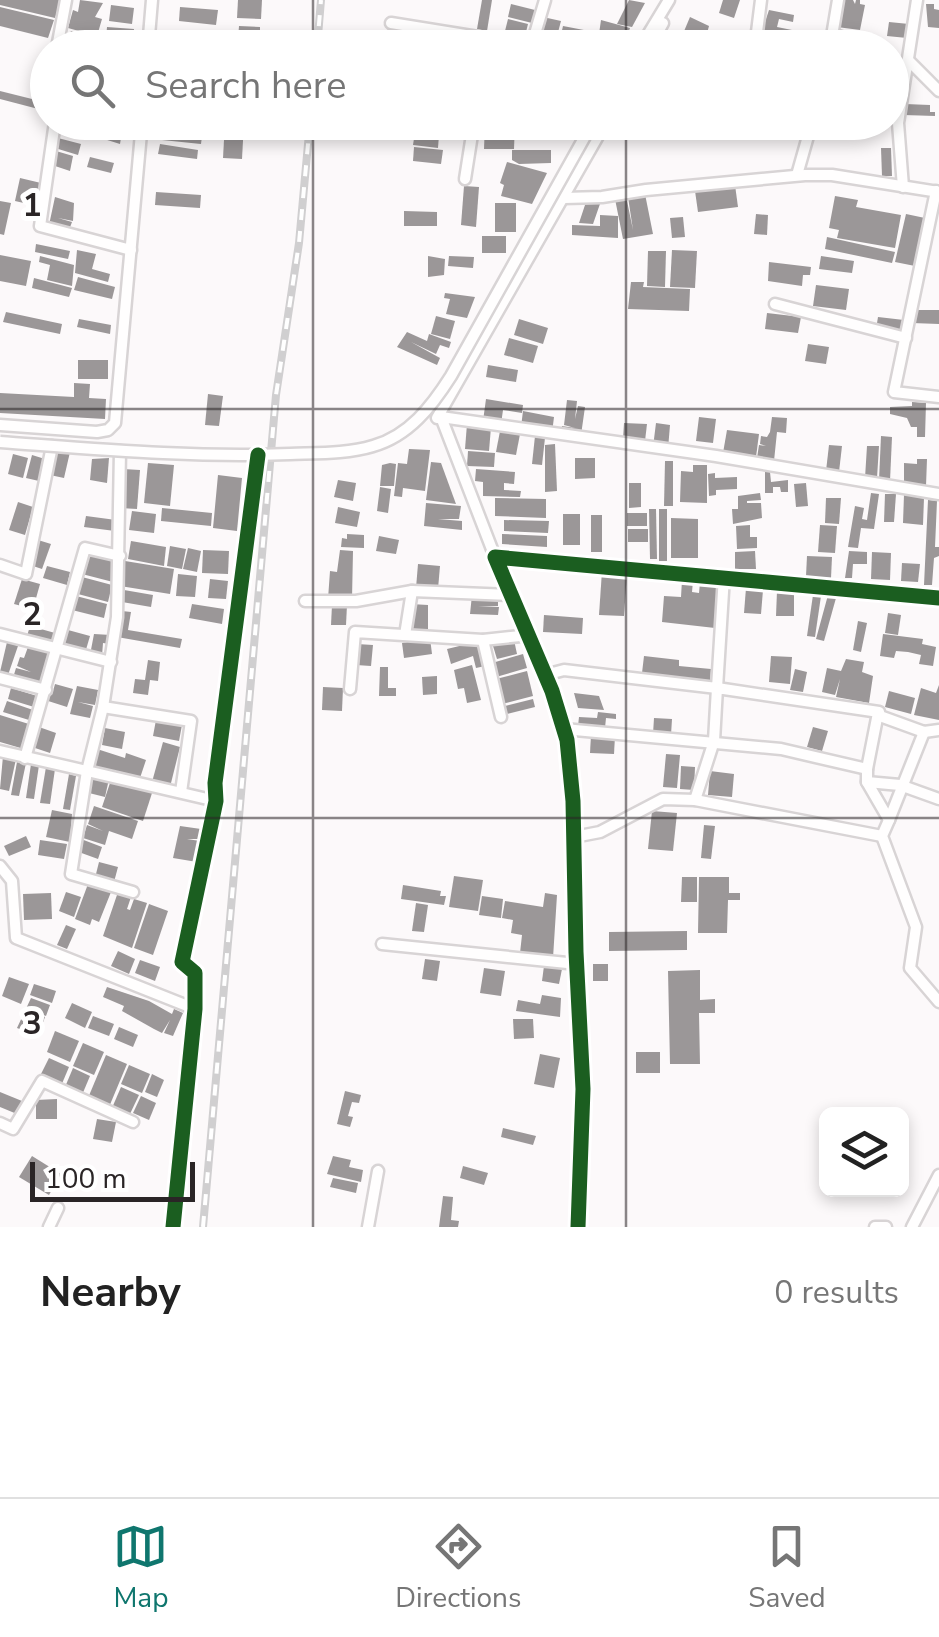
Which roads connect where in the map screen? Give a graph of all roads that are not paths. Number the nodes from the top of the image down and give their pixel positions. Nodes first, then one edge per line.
1 (66, 0) edge
2 (152, 0) edge
3 (545, 0) edge
4 (672, 0) edge
5 (762, 0) edge
6 (838, 0) edge
7 (917, 0) edge
8 (391, 23) dead end
9 (60, 30) edge
10 (150, 30) edge
11 (425, 30) edge
12 (536, 30) edge
13 (652, 30) edge
14 (658, 30) edge
15 (758, 30) edge
16 (833, 30) edge
17 (909, 53) edge
18 (909, 61) edge
19 (939, 91) edge
20 (52, 140) edge
21 (140, 140) edge
22 (471, 140) edge
23 (583, 140) edge
24 (596, 140) edge
25 (807, 140) edge
26 (899, 140) edge
27 (797, 175) junction
28 (465, 179) dead end
29 (903, 187) junction
30 (937, 191) edge
31 (564, 198) junction
32 (131, 250) junction
33 (774, 304) dead end
34 (906, 338) junction
35 (939, 397) edge
36 (441, 418) junction
37 (0, 426) edge
38 (0, 442) edge
39 (52, 446) junction
40 (120, 451) junction
41 (258, 456) junction
42 (939, 494) edge
43 (120, 556) junction
44 (496, 557) junction
45 (0, 565) edge
46 (724, 576) junction
47 (412, 591) junction
48 (513, 595) junction
49 (939, 598) edge
50 (305, 600) dead end
51 (0, 634) edge
52 (405, 635) junction
53 (530, 635) junction
54 (483, 640) junction
55 (58, 649) junction
56 (111, 662) junction
57 (545, 675) junction
58 (0, 678) edge
59 (717, 688) junction
60 (350, 689) dead end
61 (46, 690) junction
62 (103, 707) junction
63 (878, 712) junction
64 (501, 717) dead end
65 (564, 729) junction
66 (939, 730) edge
67 (924, 732) junction
68 (714, 741) junction
69 (0, 752) edge
70 (25, 758) junction
71 (867, 769) junction
72 (88, 771) junction
73 (867, 782) junction
74 (900, 785) junction
75 (181, 792) junction
76 (939, 799) edge
77 (695, 800) junction
78 (216, 802) junction
79 (889, 820) junction
80 (882, 836) junction
81 (574, 837) junction
82 (0, 866) edge
83 (133, 892) dead end
84 (382, 944) dead end
85 (577, 964) junction
86 (939, 1002) edge
87 (195, 1010) junction
88 (133, 1122) dead end
89 (0, 1123) edge
90 (378, 1171) dead end
91 (939, 1175) edge
92 (58, 1208) dead end
93 (49, 1227) edge
94 (173, 1227) edge
95 (368, 1227) edge
96 (578, 1227) edge
97 (875, 1227) edge
98 (886, 1227) edge
99 (912, 1227) edge

1 - 9 street
2 - 10 street
3 - 12 street
4 - 13 street
4 - 14 street
5 - 15 street
6 - 16 street
7 - 17 street
8 - 11 street
18 - 19 street
20 - 32 street
21 - 32 street
22 - 28 street
23 - 41 street, bridge
24 - 31 street
25 - 27 street
26 - 29 street
27 - 29 street
27 - 31 street
29 - 30 street
30 - 34 street
31 - 36 street
32 - 37 street
33 - 34 street
34 - 35 street
36 - 42 street
36 - 44 street
38 - 39 street, bridge
39 - 40 street, bridge
39 - 45 street
40 - 41 street, bridge
40 - 43 street
41 - 78 street
43 - 55 street
43 - 56 street
44 - 46 street
44 - 48 street
46 - 49 street
46 - 59 street
47 - 48 street
47 - 50 street
47 - 52 street
48 - 53 street
51 - 55 street
52 - 54 street
52 - 60 street
53 - 54 street
53 - 57 street
54 - 64 street
55 - 56 street
55 - 61 street
56 - 62 street
57 - 59 street
57 - 65 street
58 - 61 street
59 - 63 street
59 - 68 street
61 - 70 street
62 - 72 street
62 - 75 street
63 - 67 street
63 - 71 street
65 - 68 street
65 - 81 street
66 - 67 street
67 - 74 street
68 - 71 street
68 - 77 street
69 - 70 street
70 - 72 street
71 - 73 street
72 - 75 street
72 - 83 street
73 - 74 street
73 - 79 street
74 - 76 street
74 - 79 street
75 - 78 street
77 - 80 street
77 - 81 street
78 - 87 street
79 - 80 street
80 - 86 street
81 - 85 street
82 - 87 street
84 - 85 street
85 - 96 street
87 - 94 street
88 - 89 street
90 - 95 street
91 - 99 street
92 - 93 street
97 - 98 street

